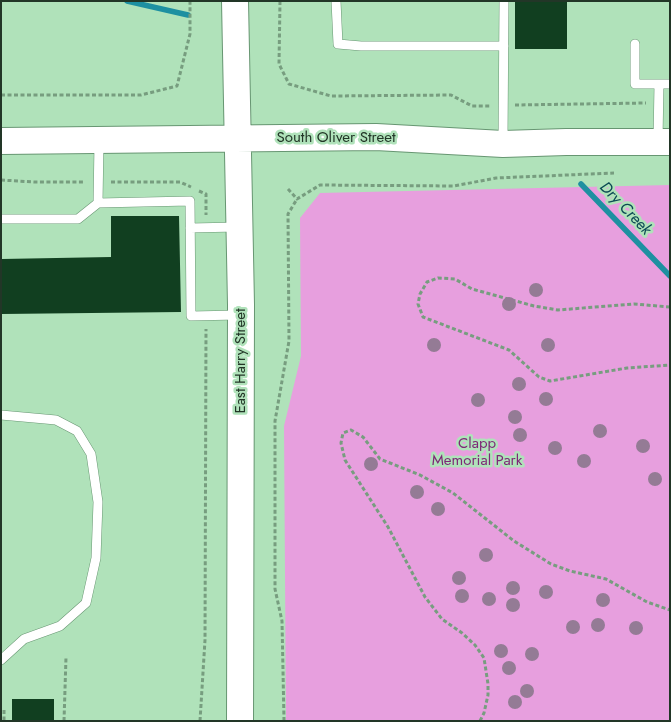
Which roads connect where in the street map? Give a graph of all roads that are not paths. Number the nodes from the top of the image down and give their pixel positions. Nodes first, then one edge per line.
1 (235, 1) edge
2 (336, 1) edge
3 (504, 1) edge
4 (635, 44) dead end
5 (504, 46) junction
6 (659, 84) junction
7 (670, 84) edge
8 (237, 138) junction
9 (99, 140) junction
10 (1, 141) edge
11 (664, 142) edge
12 (503, 144) junction
13 (98, 202) junction
14 (1, 219) edge
15 (239, 227) junction
16 (190, 228) junction
17 (240, 315) junction
18 (1, 415) edge
19 (1, 660) edge
20 (240, 721) edge

1 - 8 main road, East Harry Street
2 - 5 lane
3 - 5 lane
4 - 6 lane
5 - 12 lane
6 - 7 lane
6 - 11 lane
8 - 9 main road, South Oliver Street
8 - 12 main road, South Oliver Street
8 - 15 main road, East Harry Street
9 - 10 main road, South Oliver Street
9 - 13 lane
11 - 12 main road, South Oliver Street
13 - 14 lane
13 - 16 lane
15 - 16 lane
15 - 17 main road, East Harry Street
16 - 17 lane
17 - 20 main road, East Harry Street
18 - 19 lane

